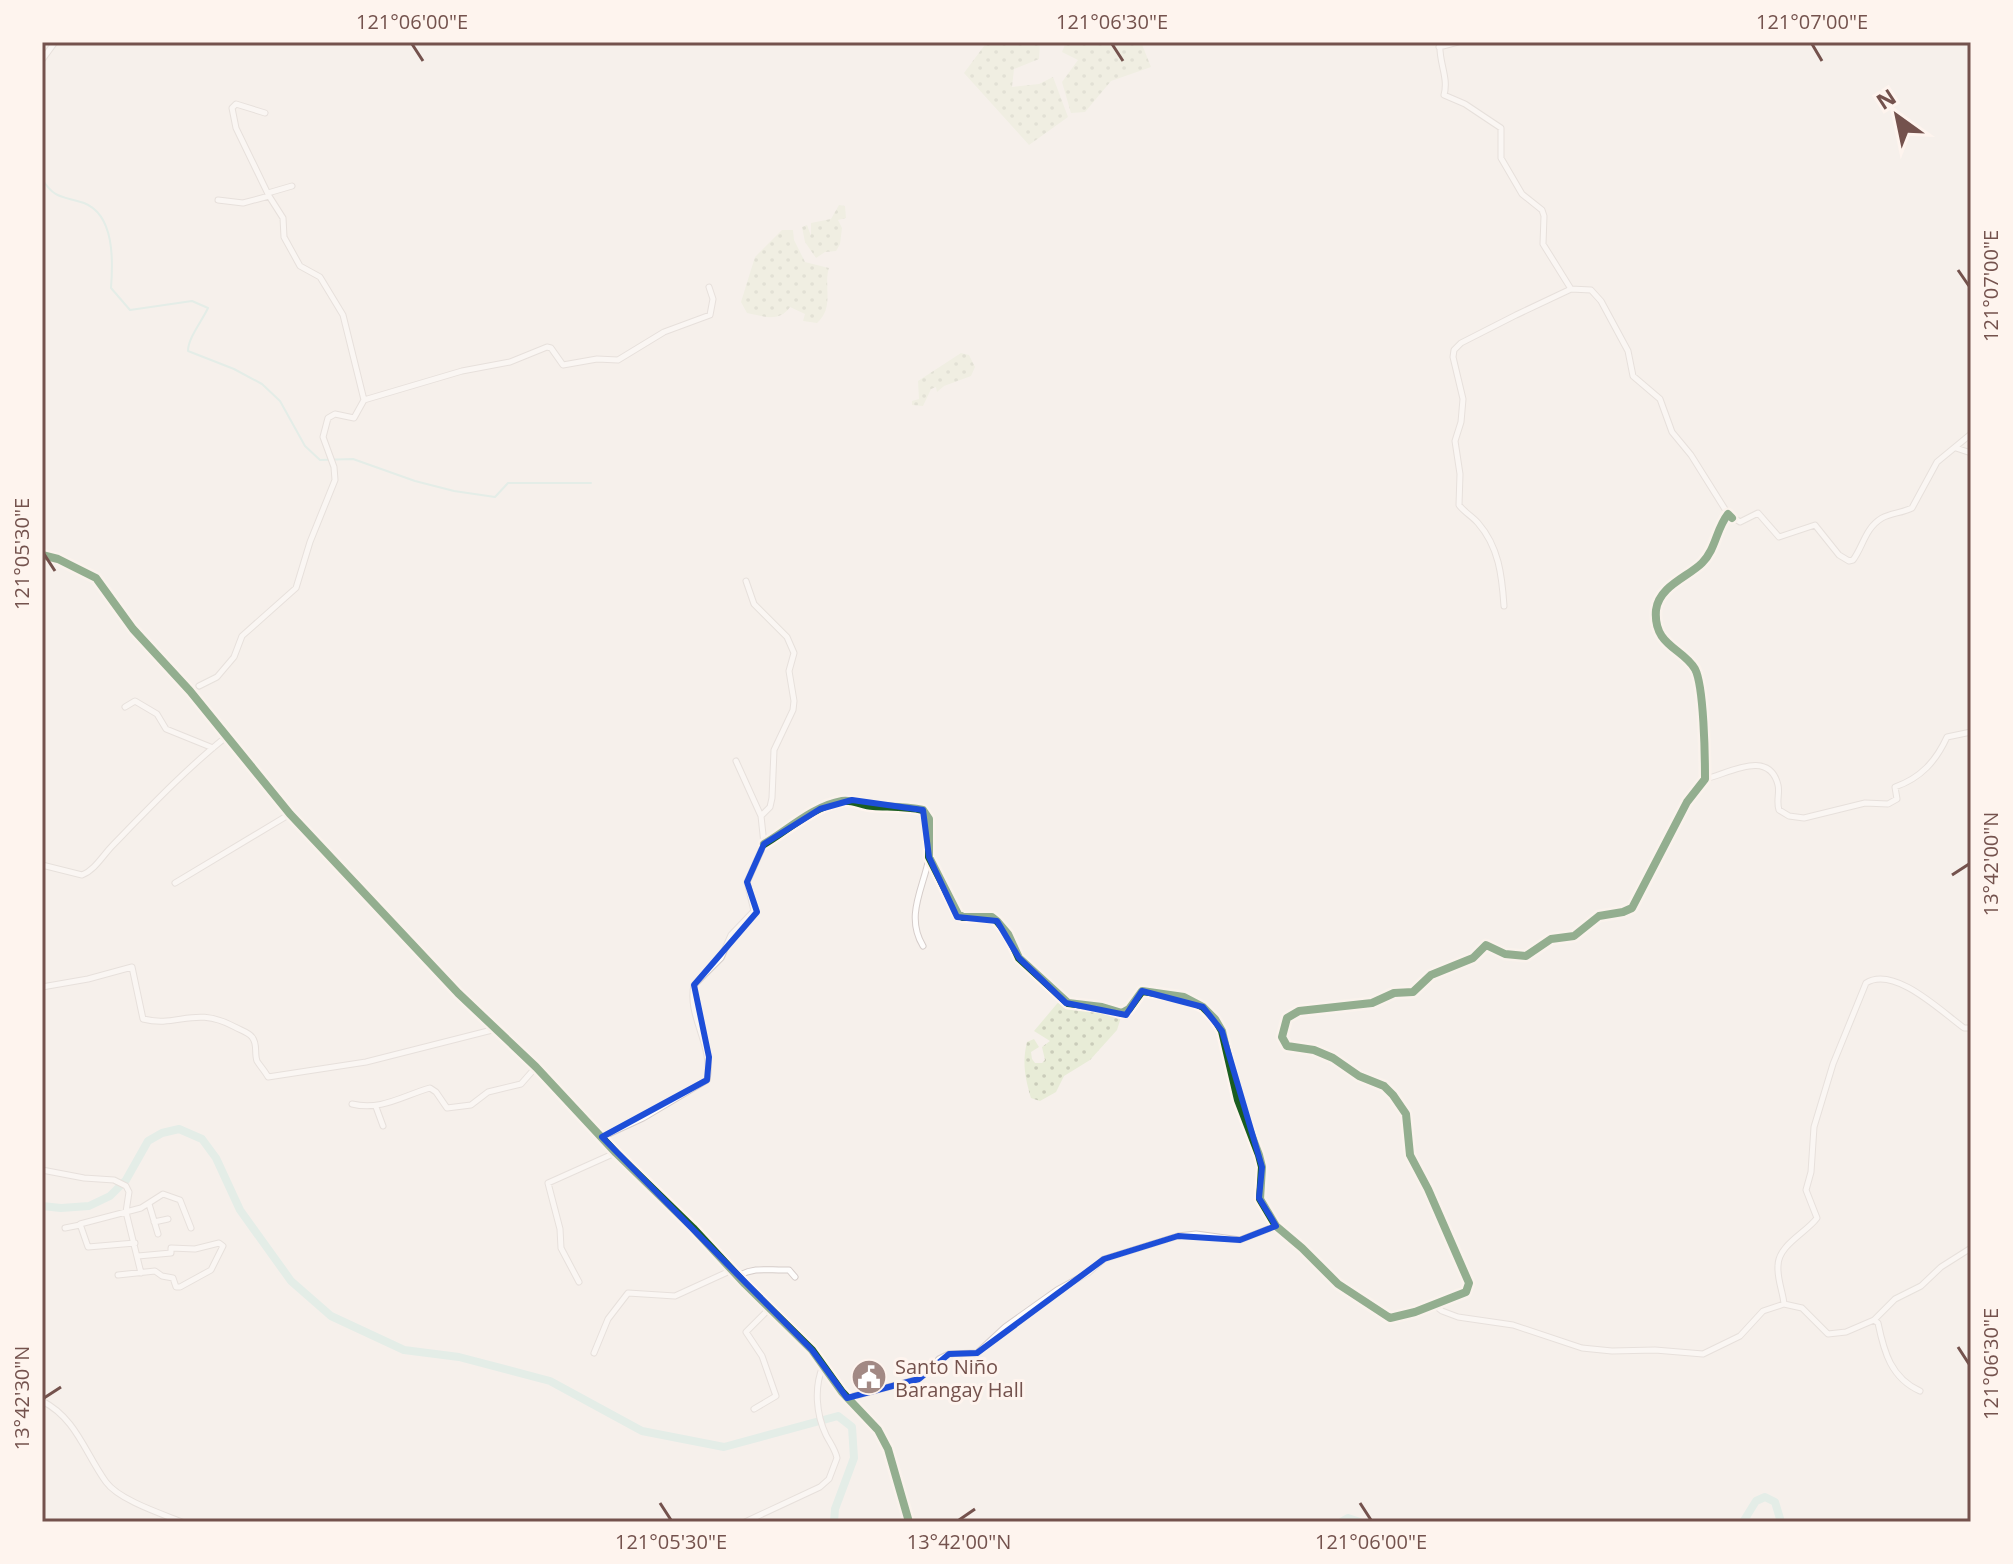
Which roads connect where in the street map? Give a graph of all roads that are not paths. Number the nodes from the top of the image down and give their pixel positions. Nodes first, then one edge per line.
1 (55, 42) edge
2 (1458, 42) edge
3 (1439, 45) edge
4 (42, 60) edge
5 (265, 113) dead end
6 (292, 186) dead end
7 (268, 195) junction
8 (218, 200) dead end
9 (709, 287) dead end
10 (1571, 289) junction
11 (364, 400) junction
12 (1971, 434) edge
13 (1955, 448) junction
14 (1971, 453) edge
15 (1728, 514) junction
16 (42, 555) edge
17 (746, 581) dead end
18 (1504, 606) dead end
19 (195, 688) junction
20 (125, 707) dead end
21 (1971, 732) edge
22 (226, 737) junction
23 (213, 748) junction
24 (736, 761) dead end
25 (1705, 779) junction
26 (290, 814) junction
27 (761, 816) junction
28 (764, 844) junction
29 (929, 857) junction
30 (42, 865) edge
31 (175, 883) dead end
32 (923, 946) dead end
33 (42, 987) edge
34 (1971, 1028) edge
35 (496, 1029) junction
36 (536, 1067) junction
37 (352, 1104) dead end
38 (376, 1107) junction
39 (383, 1126) dead end
40 (602, 1137) junction
41 (616, 1153) junction
42 (42, 1170) edge
43 (149, 1204) junction
44 (126, 1212) junction
45 (168, 1219) dead end
46 (154, 1222) junction
47 (80, 1225) junction
48 (1276, 1226) junction
49 (65, 1228) dead end
50 (191, 1228) dead end
51 (158, 1234) dead end
52 (135, 1243) junction
53 (1971, 1248) edge
54 (138, 1256) junction
55 (732, 1270) junction
56 (141, 1273) junction
57 (118, 1275) dead end
58 (738, 1276) junction
59 (795, 1277) dead end
60 (579, 1282) dead end
61 (1433, 1304) junction
62 (1784, 1304) junction
63 (769, 1309) junction
64 (1874, 1320) junction
65 (594, 1353) dead end
66 (823, 1366) junction
67 (1920, 1391) dead end
68 (847, 1398) junction
69 (42, 1401) edge
70 (754, 1409) dead end
71 (182, 1522) edge
72 (745, 1522) edge
73 (909, 1522) edge

1 - 4 street
2 - 3 street
3 - 10 street
5 - 7 street
6 - 7 street
7 - 8 street
7 - 11 street
9 - 11 street
10 - 15 street
10 - 18 street
11 - 19 street
12 - 13 street
13 - 14 street
13 - 15 street
15 - 25 street
16 - 19 street
17 - 27 street
19 - 22 street
20 - 23 street
21 - 25 street
22 - 23 street
22 - 26 street
23 - 30 street
24 - 27 street
25 - 61 street
26 - 31 street
26 - 35 street
27 - 28 street
28 - 29 street
28 - 40 street
29 - 32 street
29 - 48 street
33 - 35 street
34 - 62 street
35 - 36 street
36 - 38 street
36 - 40 street
37 - 38 street
38 - 39 street
40 - 41 street
41 - 55 street
41 - 60 street
42 - 44 street
43 - 44 street
43 - 46 street
43 - 50 street
44 - 47 street
44 - 52 street
45 - 46 street
46 - 51 street
47 - 49 street
47 - 52 street
48 - 61 street
48 - 68 street
52 - 54 street
53 - 64 street
54 - 56 street
54 - 56 street
55 - 58 street
55 - 65 street
56 - 57 street
58 - 59 street
58 - 63 street
61 - 62 street
62 - 64 street
63 - 66 street
63 - 70 street
64 - 67 street
66 - 68 street
66 - 72 street
68 - 73 street
69 - 71 street

